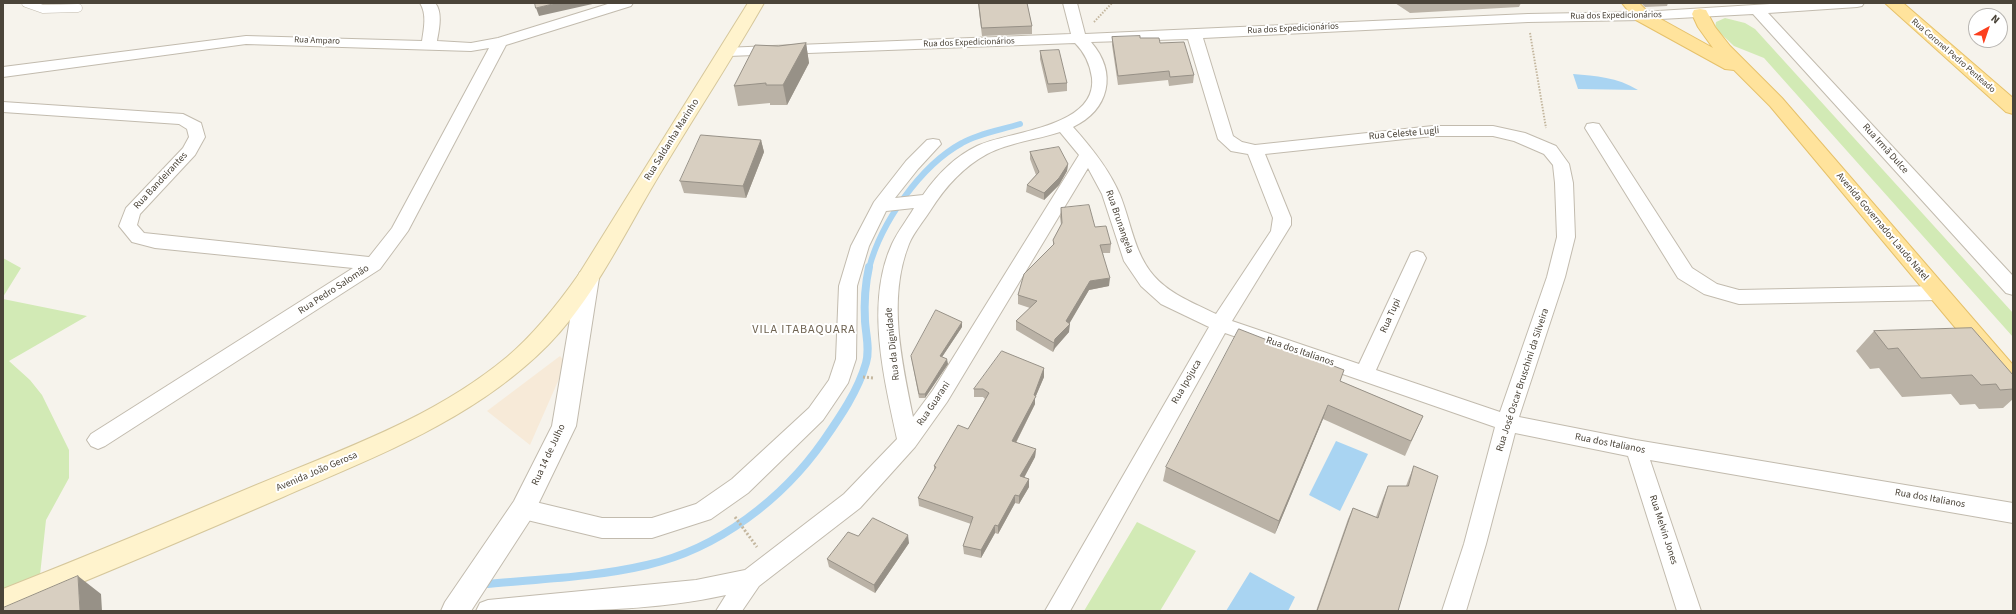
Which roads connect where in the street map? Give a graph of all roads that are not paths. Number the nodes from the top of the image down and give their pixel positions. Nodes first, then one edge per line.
1 (26, 3) edge
2 (626, 3) edge
3 (756, 3) edge
4 (1070, 3) edge
5 (1630, 3) edge
6 (1857, 3) edge
7 (1893, 3) edge
8 (430, 4) edge
9 (78, 8) dead end
10 (1758, 10) junction
11 (1700, 14) junction
12 (1642, 16) junction
13 (1194, 34) junction
14 (1079, 38) junction
15 (500, 42) junction
16 (429, 45) junction
17 (728, 51) junction
18 (3, 72) edge
19 (1749, 75) junction
20 (2010, 102) edge
21 (3, 107) edge
22 (1063, 126) junction
23 (1593, 128) dead end
24 (934, 144) dead end
25 (1255, 150) junction
26 (1550, 150) joint
27 (1088, 154) junction
28 (922, 201) junction
29 (883, 206) junction
30 (1417, 258) dead end
31 (374, 264) junction
32 (588, 278) junction
33 (2013, 288) edge
34 (1938, 293) junction
35 (1220, 324) junction
36 (1364, 374) junction
37 (2013, 381) edge
38 (1507, 423) junction
39 (98, 440) dead end
40 (908, 441) junction
41 (1636, 449) junction
42 (523, 509) junction
43 (2013, 513) edge
44 (751, 579) junction
45 (3, 602) edge
46 (455, 611) edge
47 (488, 611) edge
48 (728, 611) edge
49 (1057, 611) edge
50 (1454, 611) edge
51 (1689, 611) edge

1 - 9 lane
2 - 15 street, Rua Amparo
3 - 17 main road, Rua Saldanha Marinho
4 - 14 street
5 - 12 main road, Avenida Governador Laudo Natel
6 - 10 street, Rua dos Expedicionários
7 - 20 main road, Rua Coronel Pedro Penteado
8 - 16 street
10 - 11 street, Rua dos Expedicionários
10 - 33 street, Rua Irmã Dulce
11 - 12 street, Rua dos Expedicionários
11 - 19 main road, Avenida Governador Laudo Natel
12 - 13 street, Rua dos Expedicionários
12 - 19 main road, Avenida Governador Laudo Natel
13 - 14 street, Rua dos Expedicionários
13 - 25 street, Rua Celeste Lugli
14 - 17 street, Rua dos Expedicionários
14 - 22 street
15 - 16 street, Rua Amparo
15 - 31 street, Rua Pedro Salomão
16 - 18 street, Rua Amparo
17 - 32 main road, Rua Saldanha Marinho
19 - 34 main road, Avenida Governador Laudo Natel
21 - 31 street, Rua Bandeirantes
22 - 27 street, Rua Brunangela
22 - 28 street, Rua da Dignidade
23 - 34 street
24 - 29 street
25 - 26 street, Rua Celeste Lugli
25 - 35 street, Rua Ipojuca
26 - 38 street, Rua José Oscar Bruschini da Silveira
27 - 35 street, Rua Brunangela
27 - 40 street, Rua Guarani
28 - 29 street
28 - 40 street, Rua da Dignidade
29 - 42 street
30 - 36 street, Rua Tupi
31 - 39 street, Rua Pedro Salomão
32 - 42 street, Rua 14 de Julho
32 - 45 main road, Avenida João Gerosa
34 - 37 main road, Avenida Governador Laudo Natel
35 - 36 street, Rua dos Italianos
35 - 49 street, Rua Ipojuca
36 - 38 street, Rua dos Italianos
38 - 41 street, Rua dos Italianos
38 - 50 street, Rua José Oscar Bruschini da Silveira
40 - 44 street, Rua Guarani
41 - 43 street, Rua dos Italianos
41 - 51 street, Rua Melvin Jones
42 - 46 street, Rua 14 de Julho
44 - 47 street
44 - 48 street, Rua Guarani

